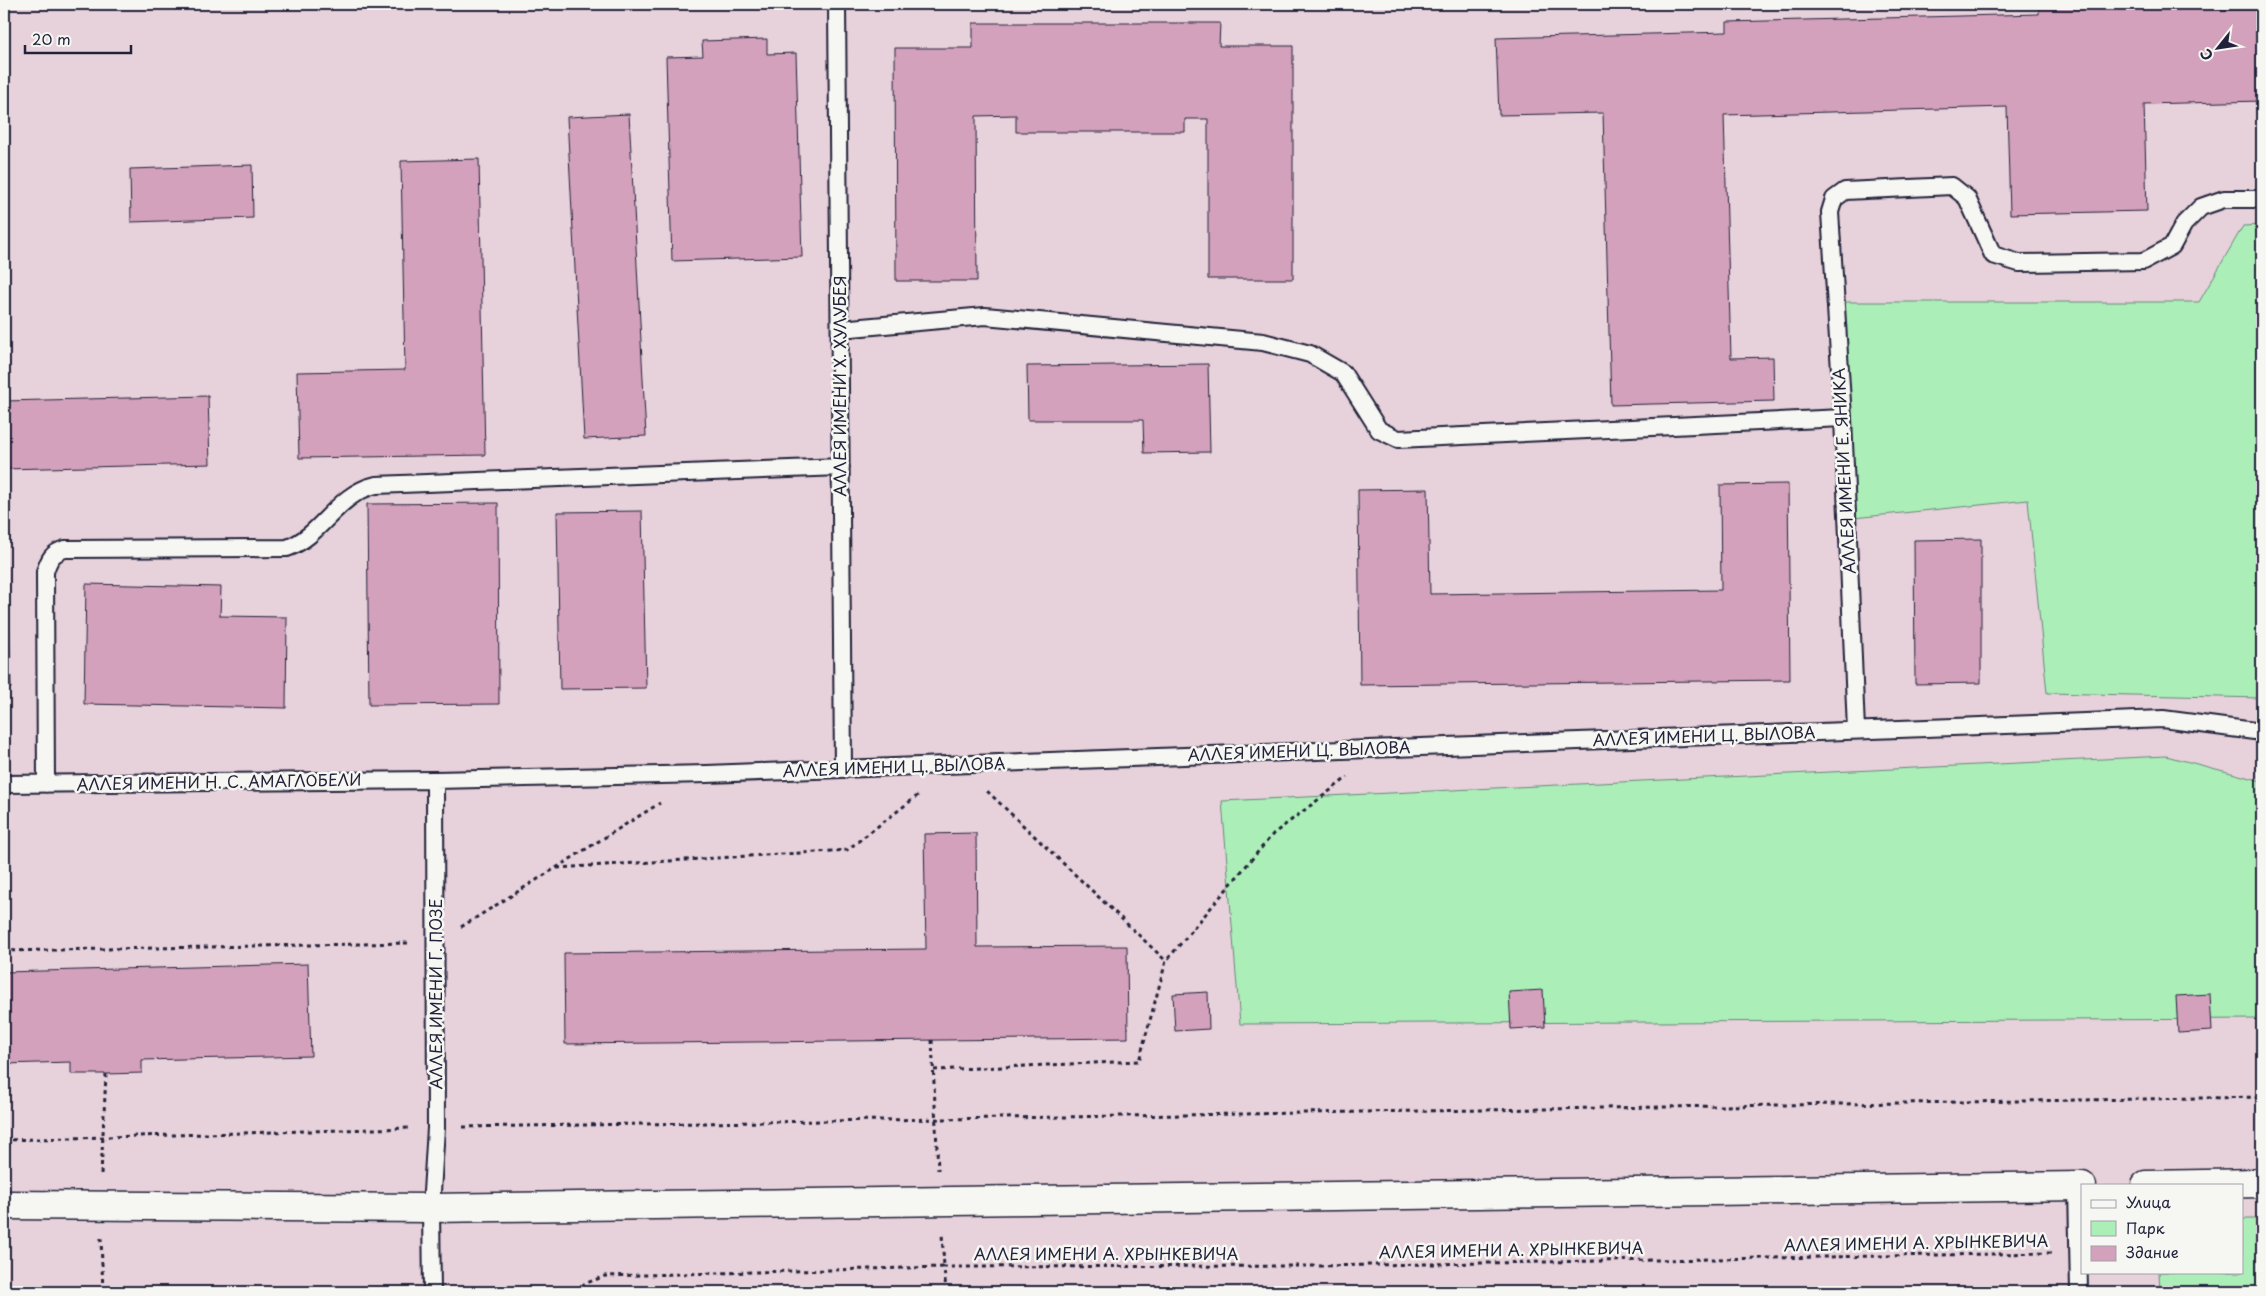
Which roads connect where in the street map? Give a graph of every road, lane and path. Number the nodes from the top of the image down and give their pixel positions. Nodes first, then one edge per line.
1 (837, 4) edge
2 (2262, 199) edge
3 (840, 329) junction
4 (1843, 418) junction
5 (841, 467) junction
6 (1856, 730) junction
7 (2262, 732) edge
8 (1388, 748) junction
9 (959, 764) junction
10 (843, 768) junction
11 (434, 780) junction
12 (4, 784) edge
13 (46, 784) junction
14 (665, 800) dead end
15 (556, 868) junction
16 (437, 942) junction
17 (4, 951) edge
18 (1166, 961) junction
19 (934, 1070) dead end
20 (106, 1074) dead end
21 (2262, 1097) edge
22 (436, 1128) junction
23 (101, 1138) junction
24 (4, 1140) edge
25 (2262, 1183) edge
26 (2204, 1184) edge
27 (2080, 1186) edge
28 (4, 1205) edge
29 (100, 1205) junction
30 (431, 1208) junction
31 (2078, 1253) junction
32 (103, 1292) edge
33 (432, 1292) edge
34 (946, 1292) edge
35 (2078, 1292) edge

1 - 3 lane, АЛЛЕЯ ИМЕНИ Х. ХУЛУБЕЯ
2 - 4 lane, АЛЛЕЯ ИМЕНИ Е. ЯНИКА
3 - 4 lane
3 - 5 lane, АЛЛЕЯ ИМЕНИ Х. ХУЛУБЕЯ
4 - 6 lane, АЛЛЕЯ ИМЕНИ Е. ЯНИКА
5 - 10 lane, АЛЛЕЯ ИМЕНИ Х. ХУЛУБЕЯ
5 - 13 lane
6 - 7 lane, АЛЛЕЯ ИМЕНИ Ц. ВЫЛОВА
6 - 8 lane, АЛЛЕЯ ИМЕНИ Ц. ВЫЛОВА
8 - 9 lane, АЛЛЕЯ ИМЕНИ Ц. ВЫЛОВА
8 - 18 path
9 - 10 lane, АЛЛЕЯ ИМЕНИ Ц. ВЫЛОВА
9 - 15 path
9 - 18 path
10 - 11 lane, АЛЛЕЯ ИМЕНИ Ц. ВЫЛОВА
11 - 13 lane, АЛЛЕЯ ИМЕНИ Н. С. АМАГЛОБЕЛИ
11 - 16 lane, АЛЛЕЯ ИМЕНИ Г. ПОЗЕ
12 - 13 lane, АЛЛЕЯ ИМЕНИ Н. С. АМАГЛОБЕЛИ
14 - 15 path
15 - 16 path
16 - 17 path
16 - 22 lane, АЛЛЕЯ ИМЕНИ Г. ПОЗЕ
18 - 19 path
20 - 23 path
21 - 22 path
22 - 23 path
22 - 30 lane, АЛЛЕЯ ИМЕНИ Г. ПОЗЕ
23 - 24 path
23 - 29 path
25 - 26 street
27 - 30 street
27 - 31 lane
28 - 29 street
29 - 30 street
29 - 32 path
30 - 33 lane, АЛЛЕЯ ИМЕНИ Г. ПОЗЕ
31 - 34 path, АЛЛЕЯ ИМЕНИ А. ХРЫНКЕВИЧА
31 - 35 lane

